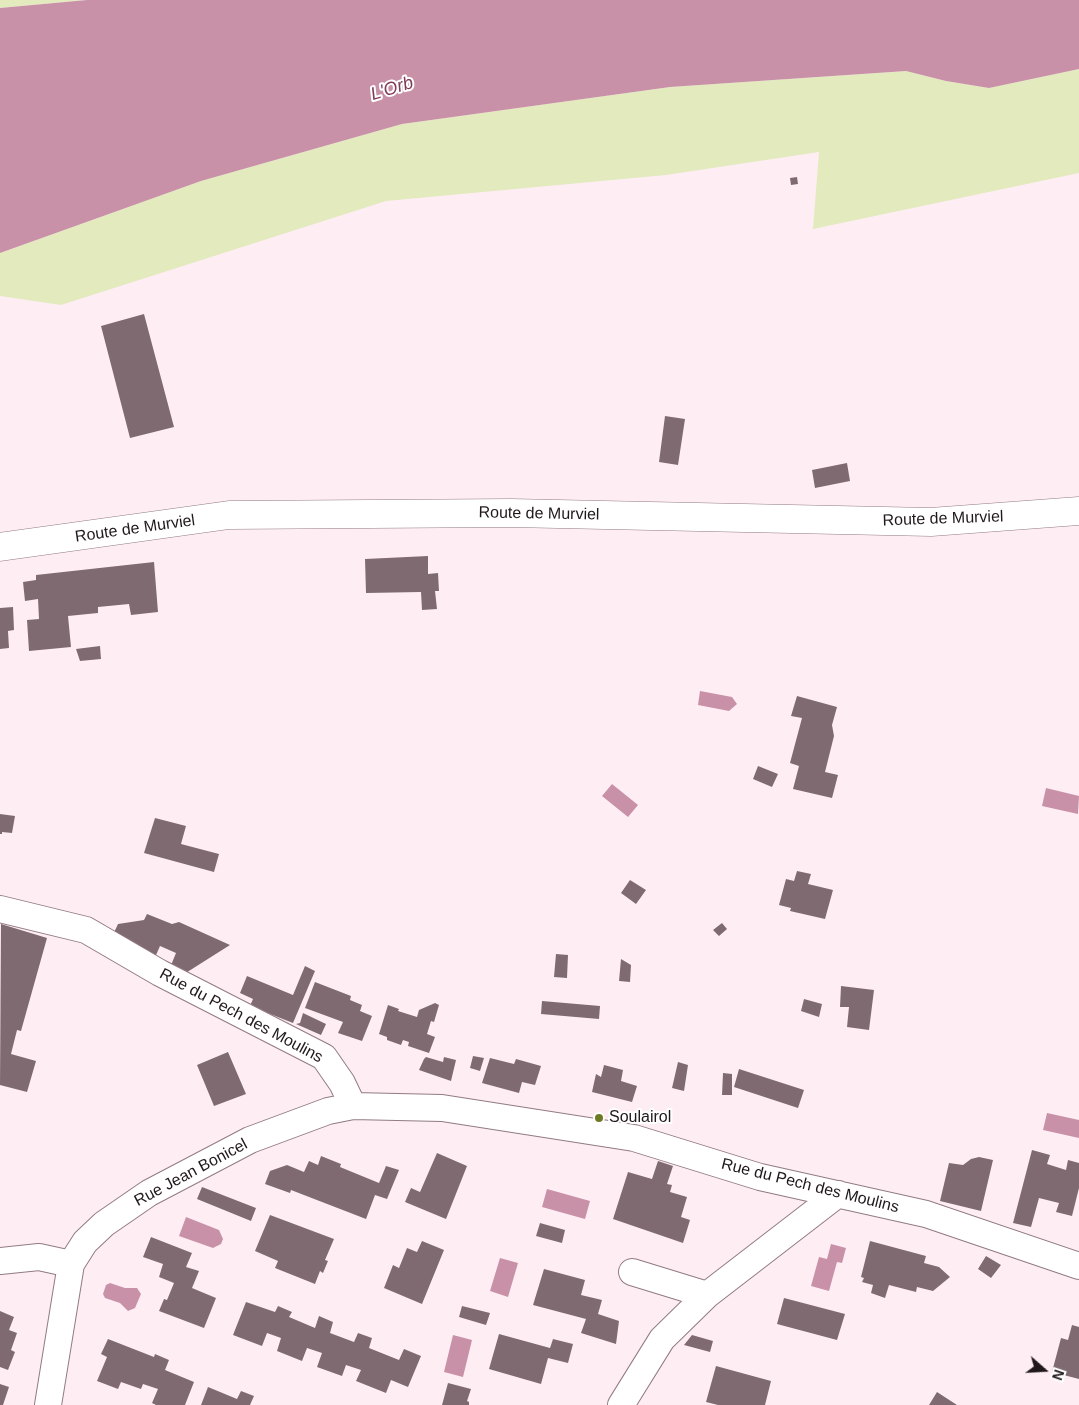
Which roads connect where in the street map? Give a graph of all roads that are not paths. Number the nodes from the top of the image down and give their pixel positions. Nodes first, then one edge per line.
1 (1079, 511) edge
2 (0, 547) edge
3 (0, 909) edge
4 (353, 1106) junction
5 (838, 1194) junction
6 (0, 1261) edge
7 (71, 1264) junction
8 (1079, 1266) edge
9 (632, 1272) dead end
10 (707, 1294) junction
11 (53, 1403) edge
12 (620, 1405) edge

1 - 2 main road, Route de Murviel
3 - 4 street, Rue du Pech des Moulins
4 - 5 street, Rue du Pech des Moulins
4 - 7 street, Rue Jean Bonicel
5 - 8 street, Rue du Pech des Moulins
5 - 10 street
6 - 7 street
7 - 11 street, Rue Jean Bonicel
9 - 10 street
10 - 12 street

